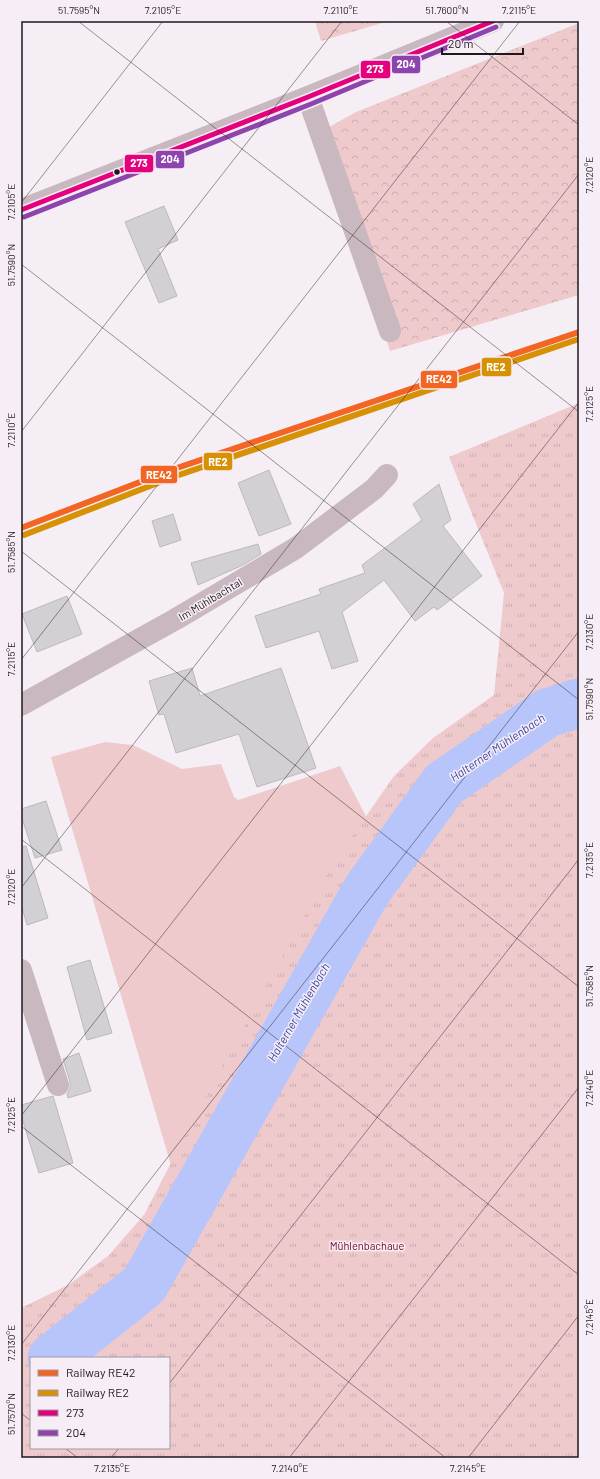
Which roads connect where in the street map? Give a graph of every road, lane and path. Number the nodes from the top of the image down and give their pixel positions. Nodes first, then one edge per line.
1 (493, 21) edge
2 (308, 97) junction
3 (21, 210) edge
4 (390, 331) dead end
5 (387, 475) dead end
6 (21, 705) edge
7 (21, 970) edge
8 (58, 1085) dead end

1 - 2 street
2 - 3 street
2 - 4 street
5 - 6 street, Im Mühlbachtal
7 - 8 street

